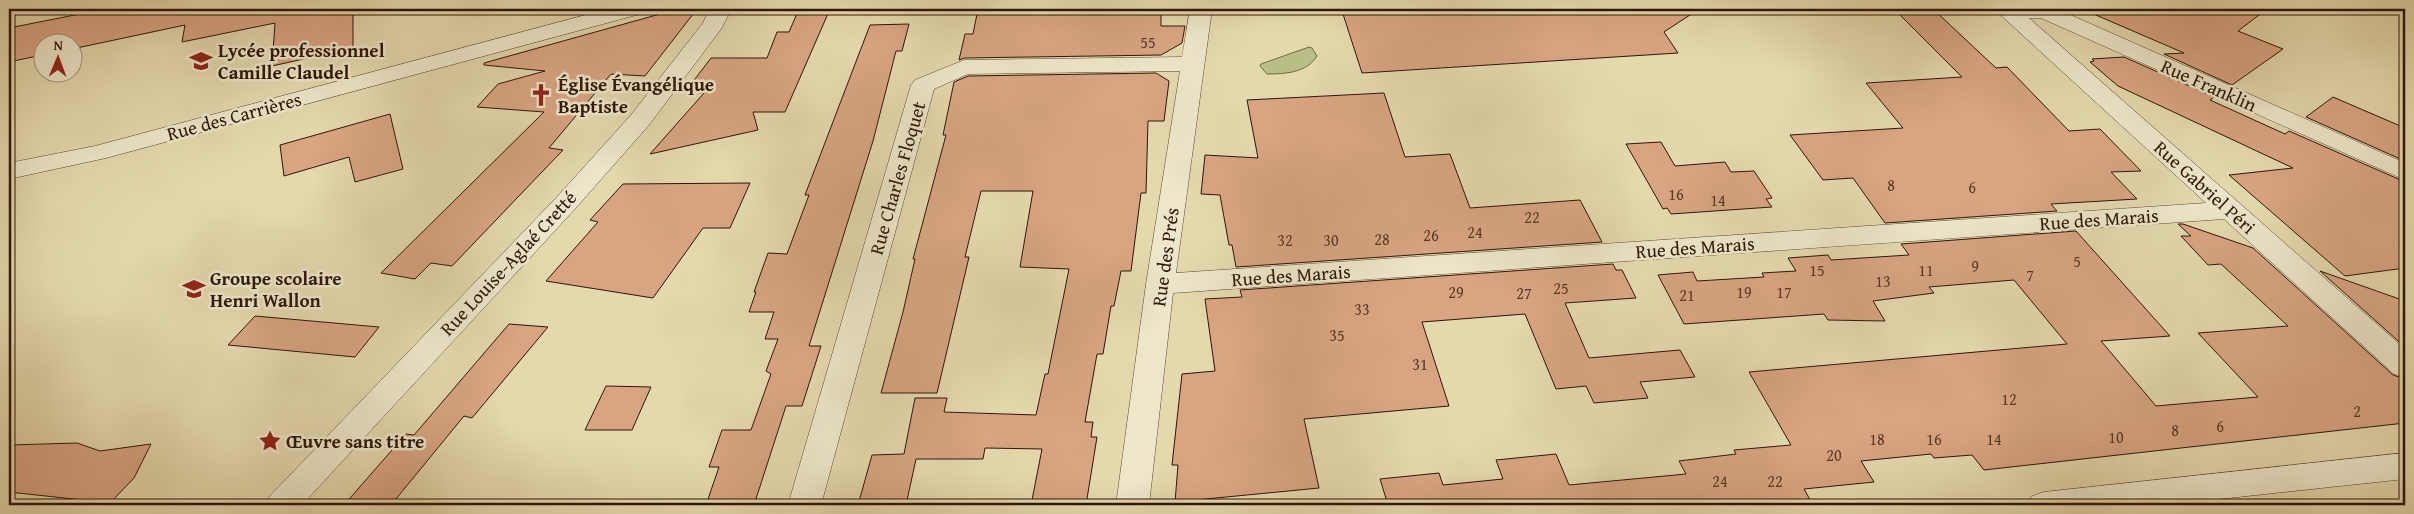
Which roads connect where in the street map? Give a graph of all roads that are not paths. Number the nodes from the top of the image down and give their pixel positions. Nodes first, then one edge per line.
1 (632, 9) edge
2 (717, 9) edge
3 (1201, 9) edge
4 (2007, 11) edge
5 (1193, 64) junction
6 (9, 171) edge
7 (2405, 172) edge
8 (2230, 210) junction
9 (1160, 284) junction
10 (2405, 366) edge
11 (2405, 466) edge
12 (282, 505) edge
13 (804, 505) edge
14 (1132, 505) edge
15 (2044, 505) edge

1 - 6 street, Rue des Carrières
2 - 12 street, Rue Louise-Aglaé Cretté
3 - 5 street, Rue des Prés
4 - 7 street, Rue Franklin
4 - 8 street, Rue Gabriel Péri
5 - 9 street, Rue des Prés
5 - 13 street, Rue Charles Floquet
8 - 9 street, Rue des Marais
8 - 10 street, Rue Gabriel Péri
9 - 14 street, Rue des Prés
11 - 15 street

